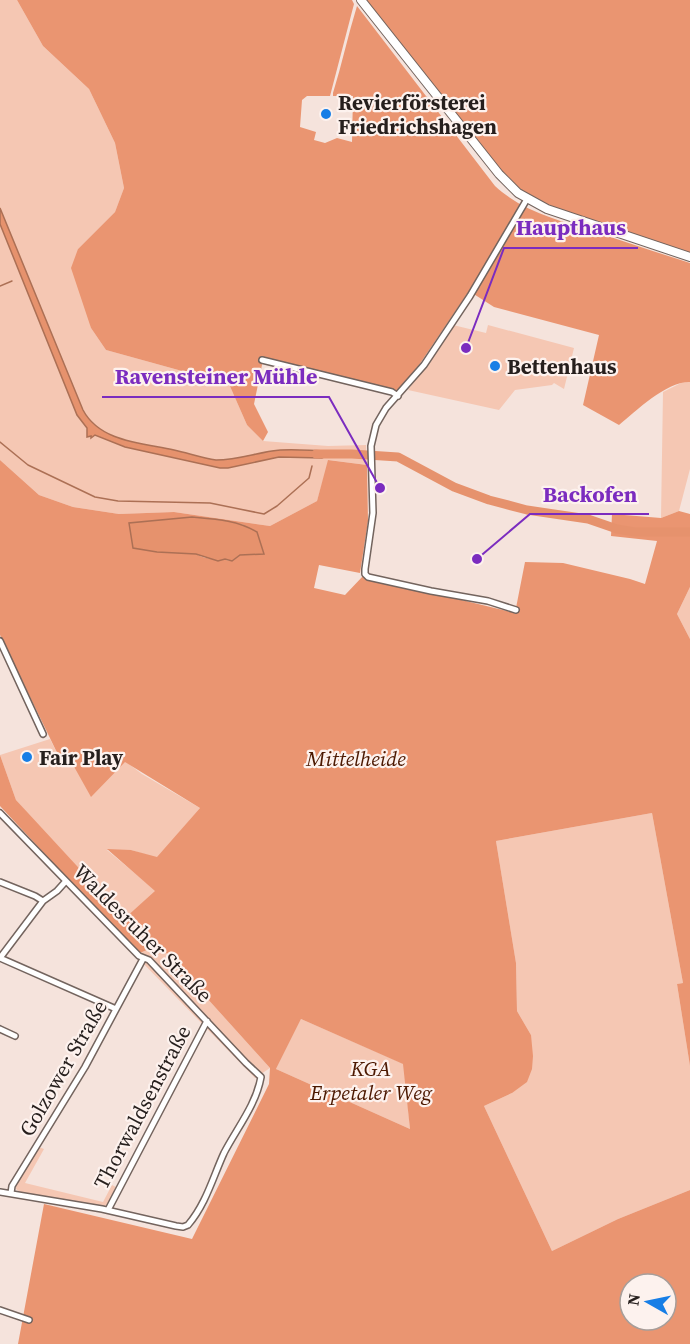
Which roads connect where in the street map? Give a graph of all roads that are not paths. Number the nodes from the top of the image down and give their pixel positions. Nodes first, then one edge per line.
1 (362, 0) edge
2 (527, 200) junction
3 (690, 257) edge
4 (262, 360) dead end
5 (398, 396) junction
6 (516, 610) dead end
7 (0, 641) edge
8 (43, 734) dead end
9 (0, 813) edge
10 (66, 881) junction
11 (0, 882) edge
12 (43, 901) junction
13 (0, 958) edge
14 (143, 959) junction
15 (116, 1009) junction
16 (207, 1021) junction
17 (0, 1029) edge
18 (15, 1036) dead end
19 (0, 1192) edge
20 (11, 1192) junction
21 (108, 1210) junction
22 (0, 1310) edge
23 (29, 1320) dead end

1 - 2 main road
2 - 3 main road
2 - 5 street
4 - 5 street
5 - 6 street
7 - 8 street
9 - 10 street, Waldesruher Straße
10 - 12 street
10 - 14 street, Waldesruher Straße
11 - 12 street
12 - 13 street
13 - 15 street
14 - 15 street, Golzower Straße
14 - 16 street, Waldesruher Straße
15 - 20 street, Golzower Straße
16 - 21 street, Thorwaldsenstraße
16 - 21 street, Waldesruher Straße
17 - 18 street
19 - 20 street
20 - 21 street
22 - 23 street

